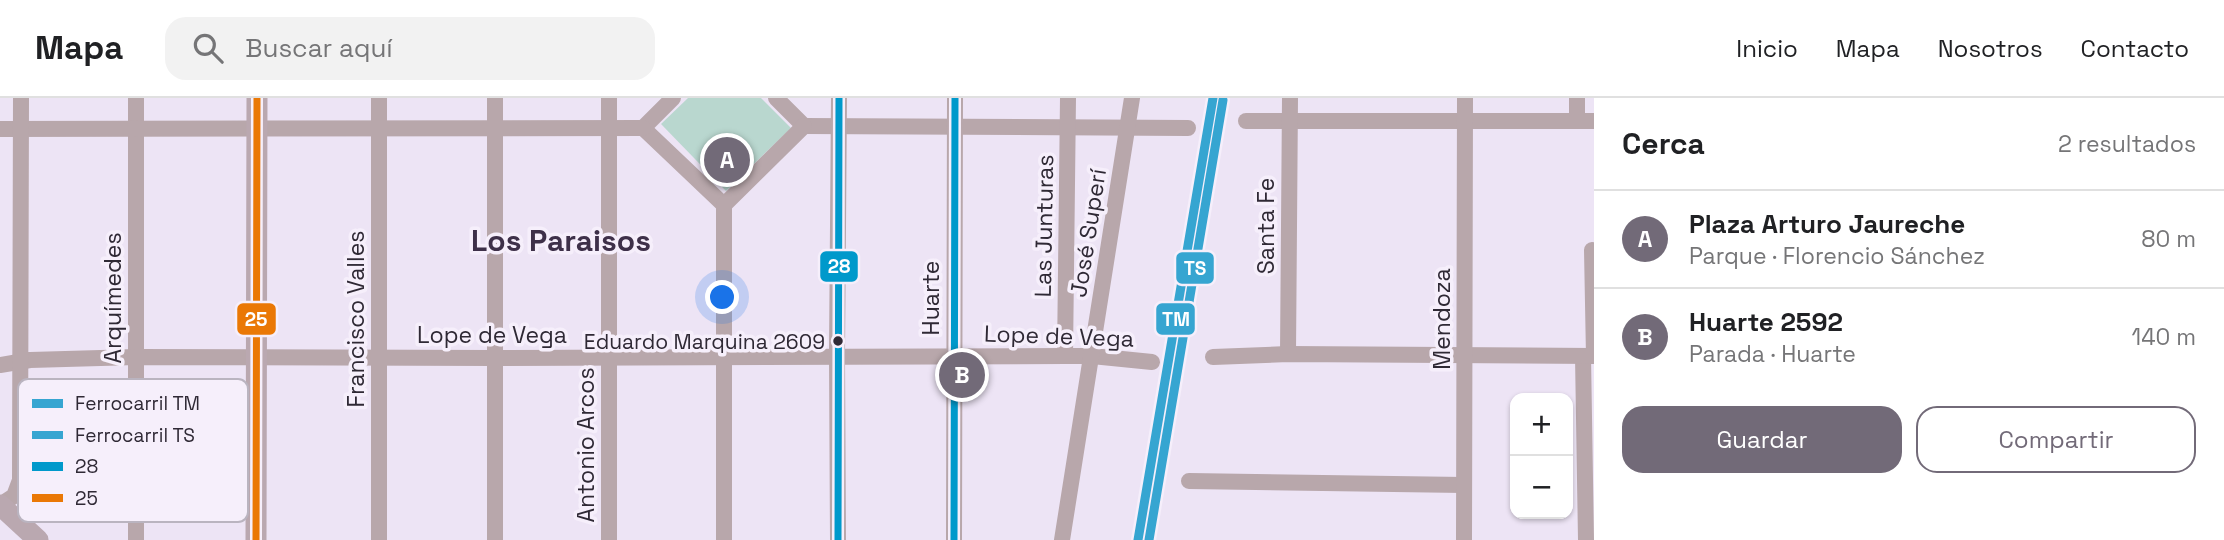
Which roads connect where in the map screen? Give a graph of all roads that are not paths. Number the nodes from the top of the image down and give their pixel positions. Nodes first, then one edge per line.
1 (21, 98) edge
2 (136, 98) edge
3 (257, 98) edge
4 (379, 98) edge
5 (495, 98) edge
6 (609, 98) edge
7 (673, 98) edge
8 (776, 98) edge
9 (839, 98) edge
10 (955, 98) edge
11 (1068, 98) edge
12 (1132, 98) edge
13 (1290, 98) edge
14 (1465, 98) edge
15 (1577, 98) edge
16 (1246, 121) dead end
17 (1290, 121) junction
18 (1465, 121) junction
19 (1577, 121) junction
20 (1594, 121) edge
21 (955, 125) junction
22 (1069, 126) junction
23 (804, 127) junction
24 (839, 127) junction
25 (1127, 127) junction
26 (21, 128) junction
27 (136, 128) junction
28 (257, 128) junction
29 (379, 128) junction
30 (495, 128) junction
31 (609, 128) junction
32 (643, 128) junction
33 (1188, 128) dead end
34 (0, 129) edge
35 (724, 205) junction
36 (1592, 250) edge
37 (1288, 354) junction
38 (836, 355) junction
39 (954, 355) junction
40 (1065, 356) junction
41 (1092, 356) junction
42 (1464, 356) junction
43 (1590, 356) edge
44 (136, 357) junction
45 (379, 357) junction
46 (608, 357) junction
47 (723, 357) junction
48 (1213, 357) dead end
49 (256, 358) junction
50 (494, 358) junction
51 (20, 361) junction
52 (1152, 362) dead end
53 (0, 365) edge
54 (20, 379) edge
55 (136, 379) edge
56 (248, 478) edge
57 (256, 478) junction
58 (1189, 481) dead end
59 (18, 485) edge
60 (1464, 485) junction
61 (0, 505) edge
62 (18, 522) edge
63 (18, 522) edge
64 (136, 522) edge
65 (38, 540) edge
66 (136, 540) edge
67 (256, 540) edge
68 (379, 540) edge
69 (495, 540) edge
70 (609, 540) edge
71 (724, 540) edge
72 (838, 540) edge
73 (954, 540) edge
74 (1062, 540) edge
75 (1464, 540) edge
76 (1586, 540) edge

1 - 26 street
2 - 27 street, Arquímedes
3 - 28 main road
4 - 29 street, Francisco Valles
5 - 30 street
6 - 31 street, Antonio Arcos
7 - 32 street
8 - 23 street
9 - 24 street
10 - 21 street, Huarte
11 - 22 street, Las Junturas
12 - 25 street, José Superí
13 - 17 street, Santa Fe
14 - 18 street, Mendoza
15 - 19 street
16 - 17 street
17 - 18 street
17 - 37 street, Santa Fe
18 - 19 street
18 - 42 street, Mendoza
19 - 20 street
21 - 22 street
21 - 24 street
21 - 39 street, Huarte
22 - 25 street
22 - 40 street, Las Junturas
23 - 24 street
23 - 35 street
24 - 38 street
25 - 33 street
25 - 41 street, José Superí
26 - 27 street
26 - 34 street
26 - 51 street
27 - 28 street
27 - 44 street, Arquímedes
28 - 29 street
28 - 49 main road
29 - 30 street
29 - 45 street, Francisco Valles
30 - 31 street
30 - 50 street
31 - 32 street
31 - 46 street, Antonio Arcos
32 - 35 street
35 - 47 street
36 - 43 street
37 - 42 street
37 - 48 street
38 - 39 street, Lope de Vega
38 - 47 street, Lope de Vega
38 - 72 street
39 - 40 street, Lope de Vega
39 - 73 street, Huarte
40 - 41 street, Lope de Vega
41 - 52 street, Lope de Vega
41 - 74 street, José Superí
42 - 43 street
42 - 60 street, Mendoza
43 - 76 street
44 - 49 street, Lope de Vega
44 - 51 street, Lope de Vega
44 - 55 street, Arquímedes
45 - 49 street, Lope de Vega
45 - 50 street, Lope de Vega
45 - 68 street, Francisco Valles
46 - 47 street, Lope de Vega
46 - 50 street, Lope de Vega
46 - 70 street, Antonio Arcos
47 - 71 street
49 - 57 main road
50 - 69 street
51 - 53 street, Lope de Vega
51 - 54 street
56 - 57 street
57 - 67 main road
58 - 60 street
59 - 61 street
60 - 75 street, Mendoza
61 - 63 main road
62 - 65 main road
64 - 66 street, Arquímedes

